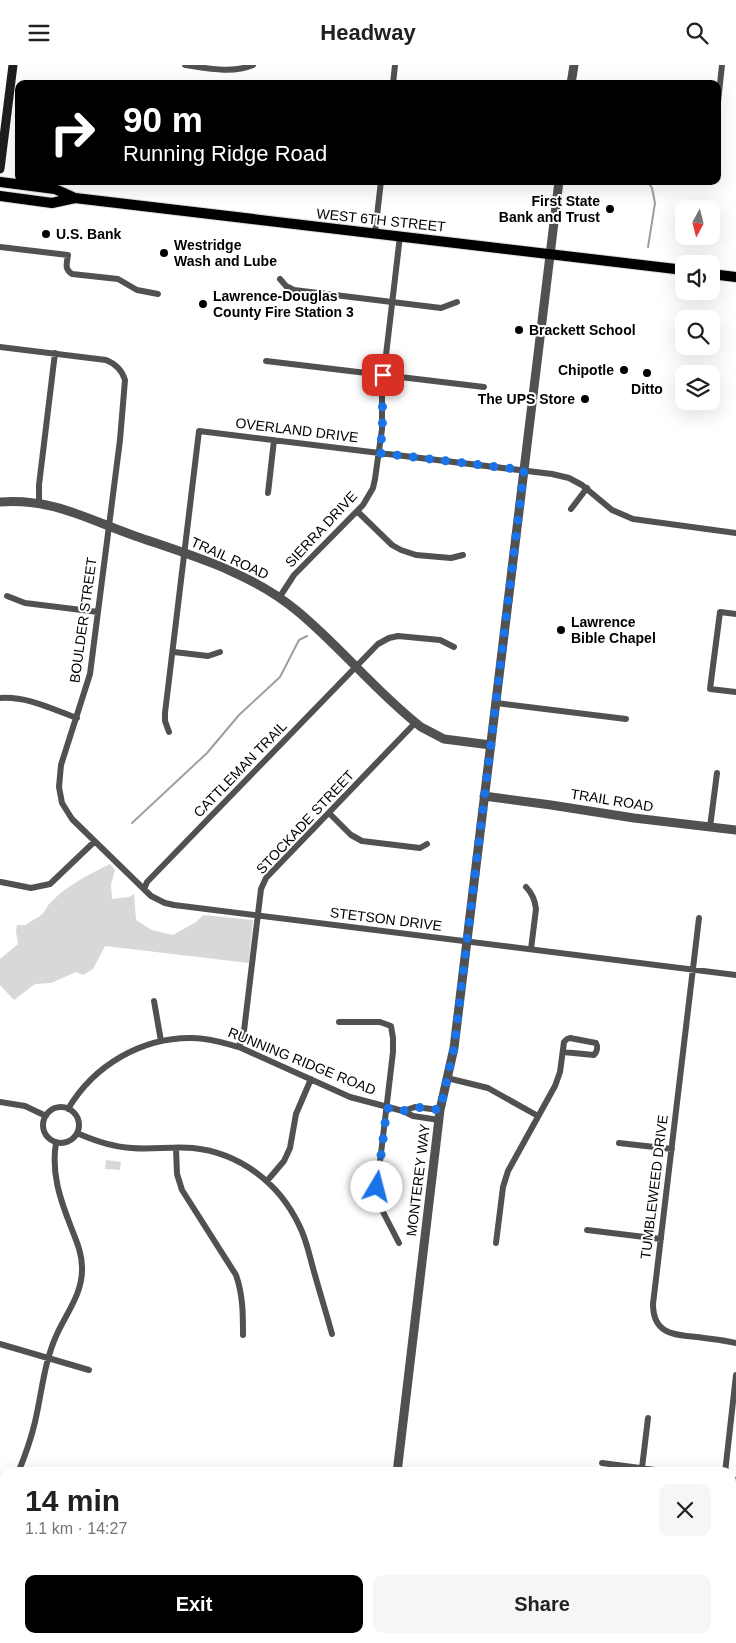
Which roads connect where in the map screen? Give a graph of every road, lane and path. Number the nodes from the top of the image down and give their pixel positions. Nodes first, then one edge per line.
1 (13, 65) edge
2 (185, 65) edge
3 (253, 65) edge
4 (395, 65) edge
5 (574, 65) edge
6 (722, 65) edge
7 (393, 80) edge
8 (572, 80) edge
9 (720, 80) edge
10 (0, 169) edge
11 (0, 182) edge
12 (15, 184) edge
13 (24, 185) edge
14 (381, 185) edge
15 (559, 185) edge
16 (0, 196) edge
17 (75, 198) junction
18 (375, 233) junction
19 (400, 236) junction
20 (0, 247) edge
21 (550, 254) junction
22 (675, 269) edge
23 (720, 275) edge
24 (736, 277) edge
25 (280, 279) dead end
26 (158, 294) dead end
27 (392, 302) junction
28 (457, 302) dead end
29 (0, 347) edge
30 (55, 353) junction
31 (266, 361) dead end
32 (383, 375) junction
33 (484, 387) dead end
34 (274, 440) junction
35 (379, 453) junction
36 (524, 470) junction
37 (587, 488) junction
38 (268, 493) dead end
39 (0, 502) edge
40 (40, 503) junction
41 (571, 509) dead end
42 (357, 511) junction
43 (109, 526) junction
44 (736, 533) edge
45 (184, 553) junction
46 (463, 555) dead end
47 (7, 596) dead end
48 (279, 597) junction
49 (98, 612) junction
50 (736, 614) edge
51 (454, 647) dead end
52 (174, 652) junction
53 (220, 652) dead end
54 (356, 667) junction
55 (736, 692) edge
56 (0, 698) edge
57 (496, 703) junction
58 (77, 718) junction
59 (626, 719) dead end
60 (416, 723) junction
61 (169, 732) dead end
62 (491, 745) junction
63 (717, 773) dead end
64 (484, 796) junction
65 (329, 813) junction
66 (710, 827) junction
67 (736, 830) edge
68 (94, 842) junction
69 (428, 844) dead end
70 (110, 857) joint
71 (1, 882) edge
72 (526, 887) dead end
73 (144, 889) junction
74 (258, 916) junction
75 (699, 918) dead end
76 (466, 941) junction
77 (531, 949) junction
78 (693, 971) junction
79 (736, 975) edge
80 (154, 1001) dead end
81 (339, 1022) dead end
82 (161, 1041) junction
83 (239, 1047) junction
84 (563, 1052) junction
85 (447, 1078) junction
86 (311, 1079) junction
87 (0, 1102) edge
88 (387, 1108) junction
89 (68, 1109) junction
90 (440, 1110) junction
91 (403, 1111) junction
92 (46, 1116) junction
93 (538, 1116) junction
94 (439, 1120) junction
95 (77, 1133) junction
96 (56, 1143) junction
97 (619, 1143) dead end
98 (176, 1148) junction
99 (672, 1149) junction
100 (268, 1181) junction
101 (587, 1230) dead end
102 (661, 1239) junction
103 (399, 1243) dead end
104 (496, 1243) dead end
105 (243, 1335) dead end
106 (332, 1335) dead end
107 (736, 1343) edge
108 (0, 1344) edge
109 (48, 1358) junction
110 (89, 1370) dead end
111 (736, 1375) edge
112 (648, 1418) dead end
113 (602, 1463) dead end
114 (20, 1467) edge
115 (398, 1467) edge
116 (634, 1467) edge
117 (642, 1467) edge
118 (726, 1467) edge

1 - 10 main road
2 - 3 street
4 - 7 street
5 - 8 street
6 - 9 street
11 - 12 main road, WEST 6TH STREET
13 - 17 main road, WEST 6TH STREET
14 - 18 street
15 - 21 street, MONTEREY WAY
16 - 17 main road, WEST 6TH STREET
17 - 18 main road, WEST 6TH STREET
18 - 19 main road, WEST 6TH STREET
19 - 21 main road, WEST 6TH STREET
19 - 27 street, SIERRA DRIVE
20 - 26 street
21 - 22 main road, WEST 6TH STREET
21 - 36 street, MONTEREY WAY
23 - 24 main road
25 - 27 street
27 - 28 street
27 - 32 street, SIERRA DRIVE
29 - 30 street
30 - 40 street
30 - 43 street, BOULDER STREET
31 - 32 street
32 - 33 street
32 - 35 street, SIERRA DRIVE
34 - 35 street, OVERLAND DRIVE
34 - 38 street
34 - 45 street, OVERLAND DRIVE
35 - 36 street, OVERLAND DRIVE
35 - 42 street, SIERRA DRIVE
36 - 37 street, OVERLAND DRIVE
36 - 57 street, MONTEREY WAY
37 - 41 street
37 - 44 street, OVERLAND DRIVE
39 - 40 street, TRAIL ROAD
40 - 43 street, TRAIL ROAD
42 - 46 street
42 - 48 street, SIERRA DRIVE
43 - 45 street, TRAIL ROAD
43 - 49 street, BOULDER STREET
45 - 48 street, TRAIL ROAD
45 - 52 street
47 - 49 street
48 - 54 street, TRAIL ROAD
49 - 58 street, BOULDER STREET
50 - 55 street
51 - 54 street, CATTLEMAN TRAIL
52 - 53 street
52 - 61 street
54 - 60 street, TRAIL ROAD
54 - 73 street, CATTLEMAN TRAIL
56 - 58 street
57 - 59 street
57 - 62 street, MONTEREY WAY
58 - 68 street, BOULDER STREET
60 - 62 street, TRAIL ROAD
60 - 65 street, STOCKADE STREET
62 - 64 street, MONTEREY WAY
63 - 66 street
64 - 66 street, TRAIL ROAD
64 - 76 street, MONTEREY WAY
65 - 69 street
65 - 74 street, STOCKADE STREET
66 - 67 street, TRAIL ROAD
68 - 70 street, BOULDER STREET
68 - 71 street
70 - 73 street, STETSON DRIVE
72 - 77 street
73 - 74 street, STETSON DRIVE
74 - 76 street, STETSON DRIVE
74 - 83 street, STOCKADE STREET
75 - 78 street, TUMBLEWEED DRIVE
76 - 77 street, STETSON DRIVE
76 - 85 street, MONTEREY WAY
77 - 78 street, STETSON DRIVE
78 - 79 street, STETSON DRIVE
78 - 99 street, TUMBLEWEED DRIVE
80 - 82 street
81 - 88 street
82 - 83 street, RUNNING RIDGE ROAD
82 - 89 street, RUNNING RIDGE ROAD
83 - 86 street, RUNNING RIDGE ROAD
84 - 84 street
84 - 93 street
85 - 90 street, MONTEREY WAY
85 - 93 street
86 - 88 street, RUNNING RIDGE ROAD
86 - 100 street
87 - 92 street
88 - 91 street, RUNNING RIDGE ROAD
88 - 103 street
89 - 92 street
89 - 95 street
90 - 91 street, RUNNING RIDGE ROAD
90 - 94 street, MONTEREY WAY
91 - 94 street, RUNNING RIDGE ROAD
92 - 96 street
93 - 104 street
94 - 115 street, MONTEREY WAY
95 - 96 street
95 - 98 street
96 - 109 street
97 - 99 street
98 - 100 street
98 - 105 street
99 - 102 street, TUMBLEWEED DRIVE
100 - 106 street
101 - 102 street
102 - 107 street, TUMBLEWEED DRIVE
108 - 109 street
109 - 110 street
109 - 114 street
111 - 118 street
112 - 117 street
113 - 116 street

